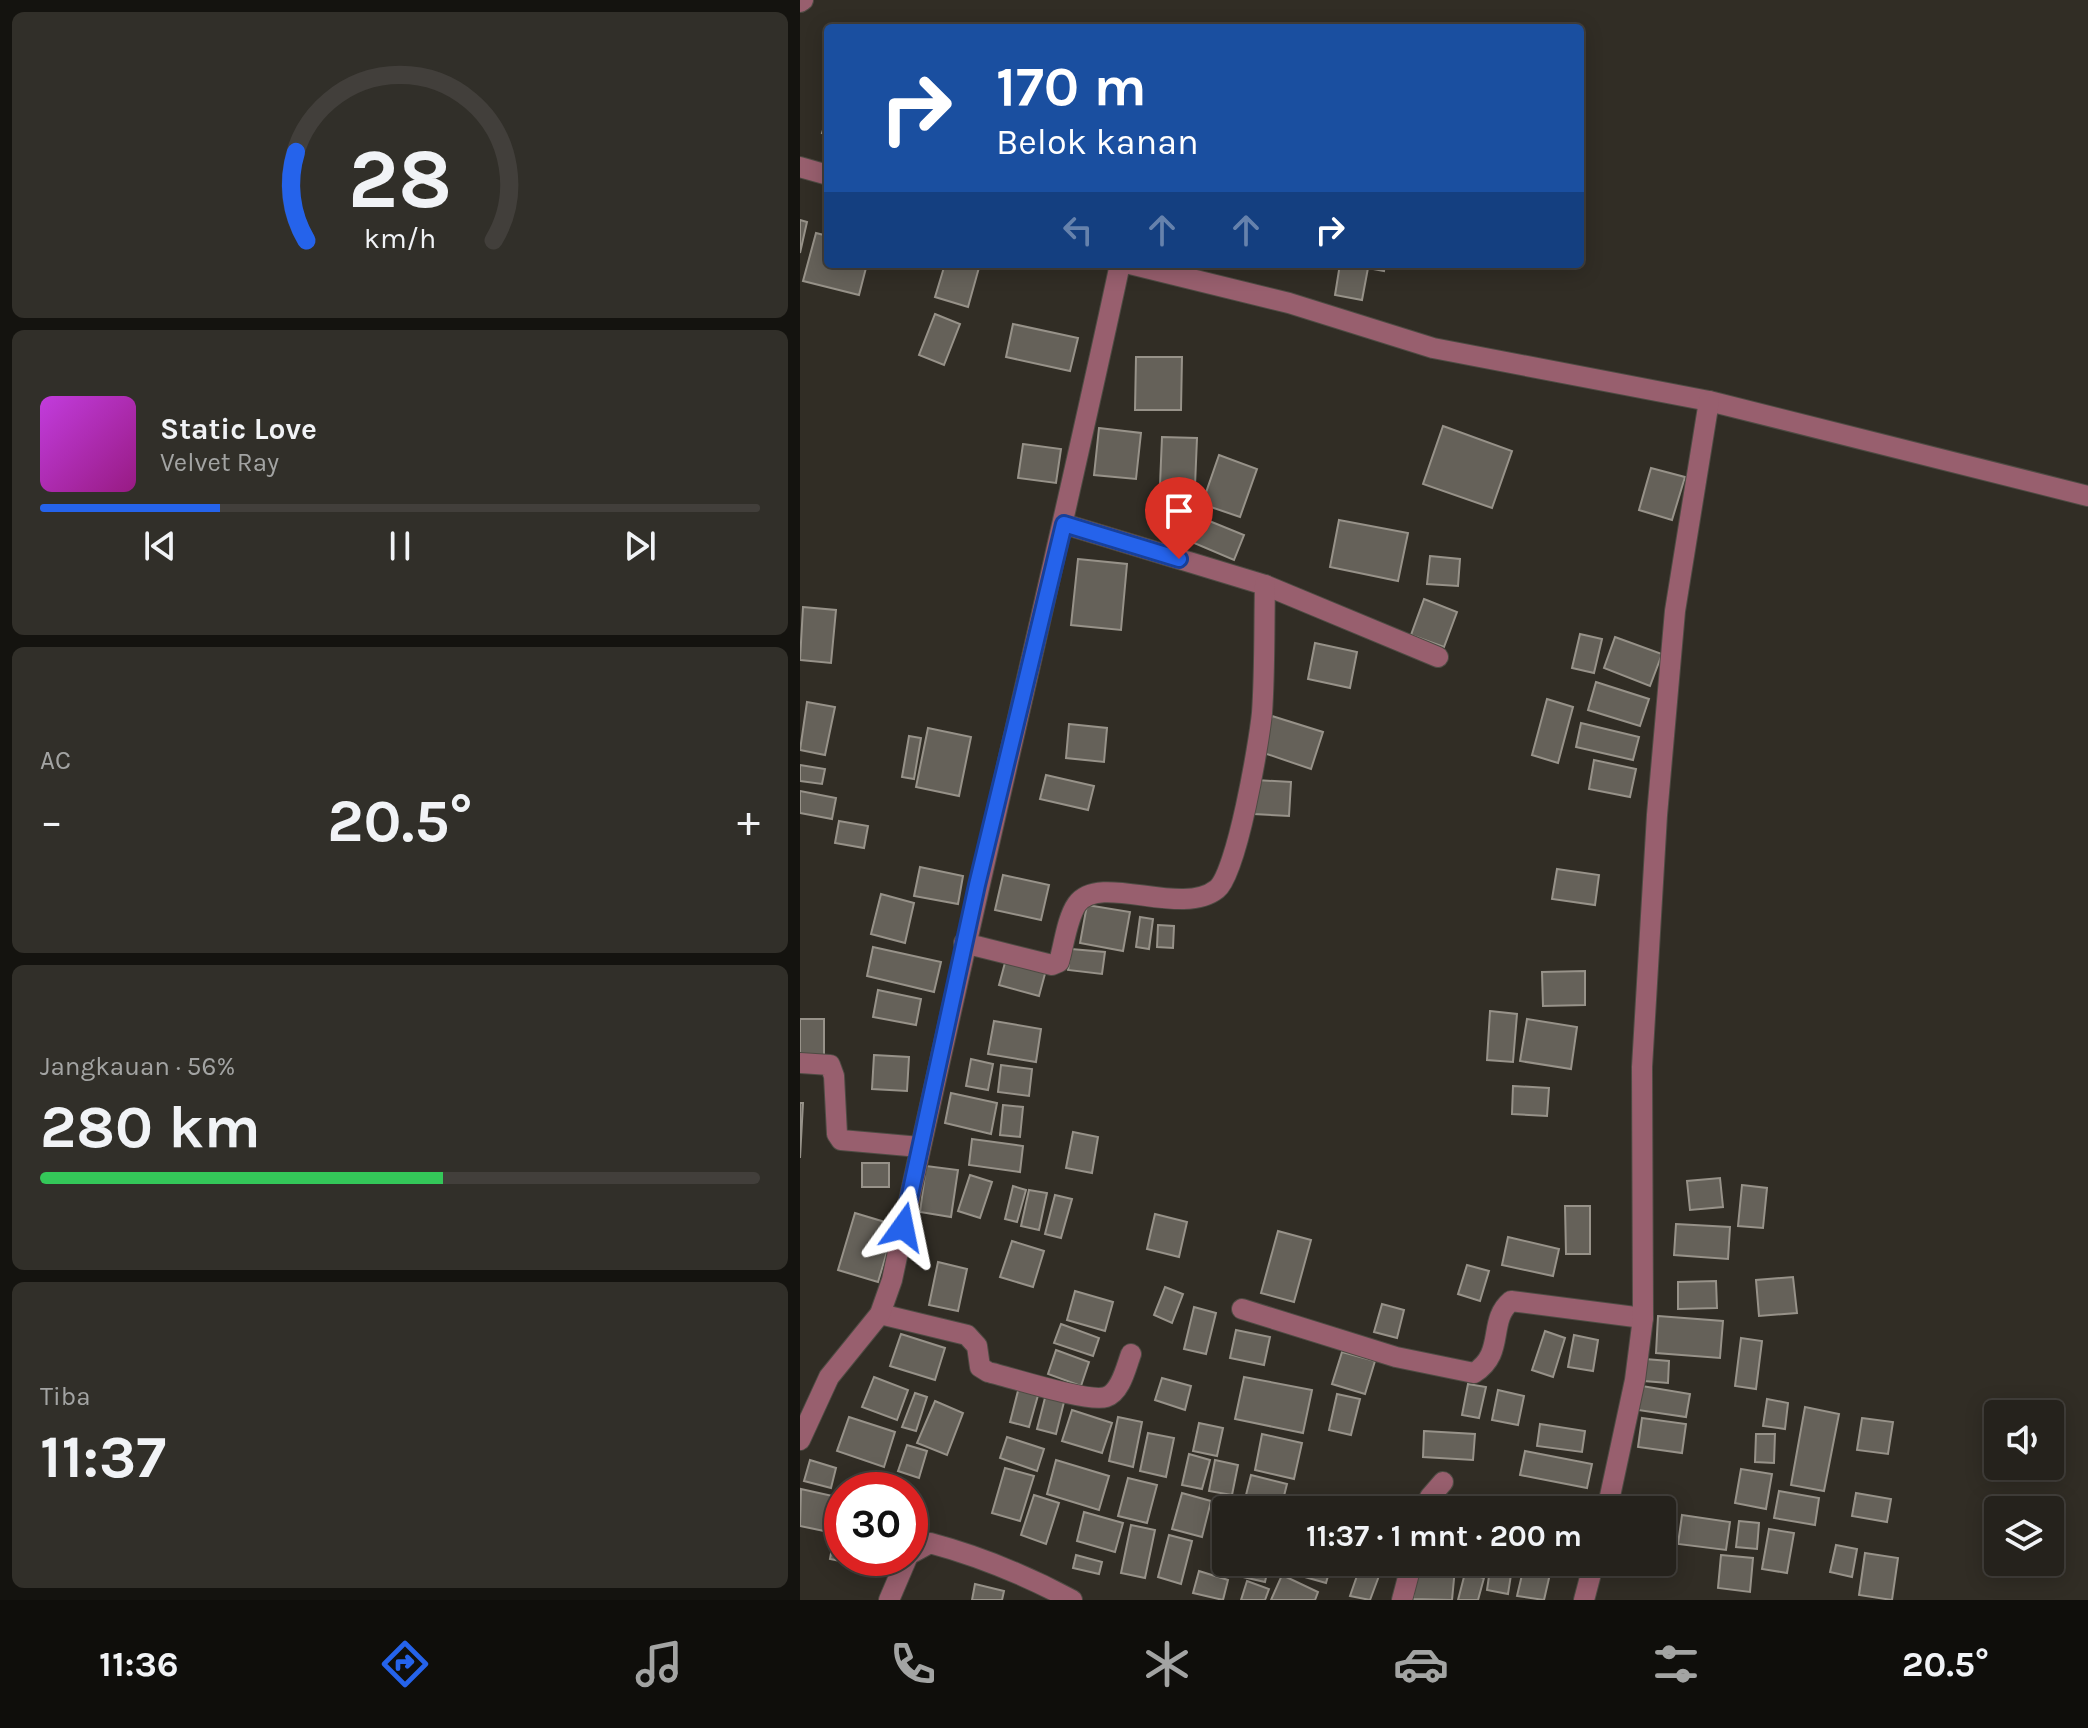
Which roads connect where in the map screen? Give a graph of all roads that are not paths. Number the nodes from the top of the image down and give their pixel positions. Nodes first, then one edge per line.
1 (800, 167) edge
2 (824, 174) edge
3 (1119, 268) edge
4 (1146, 268) edge
5 (1709, 401) junction
6 (2088, 496) edge
7 (1064, 524) junction
8 (1265, 585) junction
9 (1438, 657) dead end
10 (964, 943) junction
11 (800, 1063) edge
12 (920, 1147) junction
13 (1242, 1309) dead end
14 (880, 1314) junction
15 (1643, 1318) junction
16 (1131, 1354) dead end
17 (800, 1440) edge
18 (1443, 1482) dead end
19 (1431, 1496) edge
20 (1610, 1496) edge
21 (928, 1544) edge
22 (899, 1576) edge
23 (1408, 1576) edge
24 (1590, 1576) edge
25 (889, 1600) edge
26 (1072, 1600) edge
27 (1402, 1600) edge
28 (1584, 1600) edge

1 - 2 street
3 - 7 street
4 - 5 street
5 - 6 street
5 - 15 street
7 - 8 street
7 - 10 street
8 - 9 street
8 - 10 street
10 - 12 street
11 - 12 street
12 - 14 street
13 - 15 street
14 - 16 street
14 - 17 street
15 - 20 street
18 - 19 street
21 - 26 street
22 - 25 street
23 - 27 street
24 - 28 street

